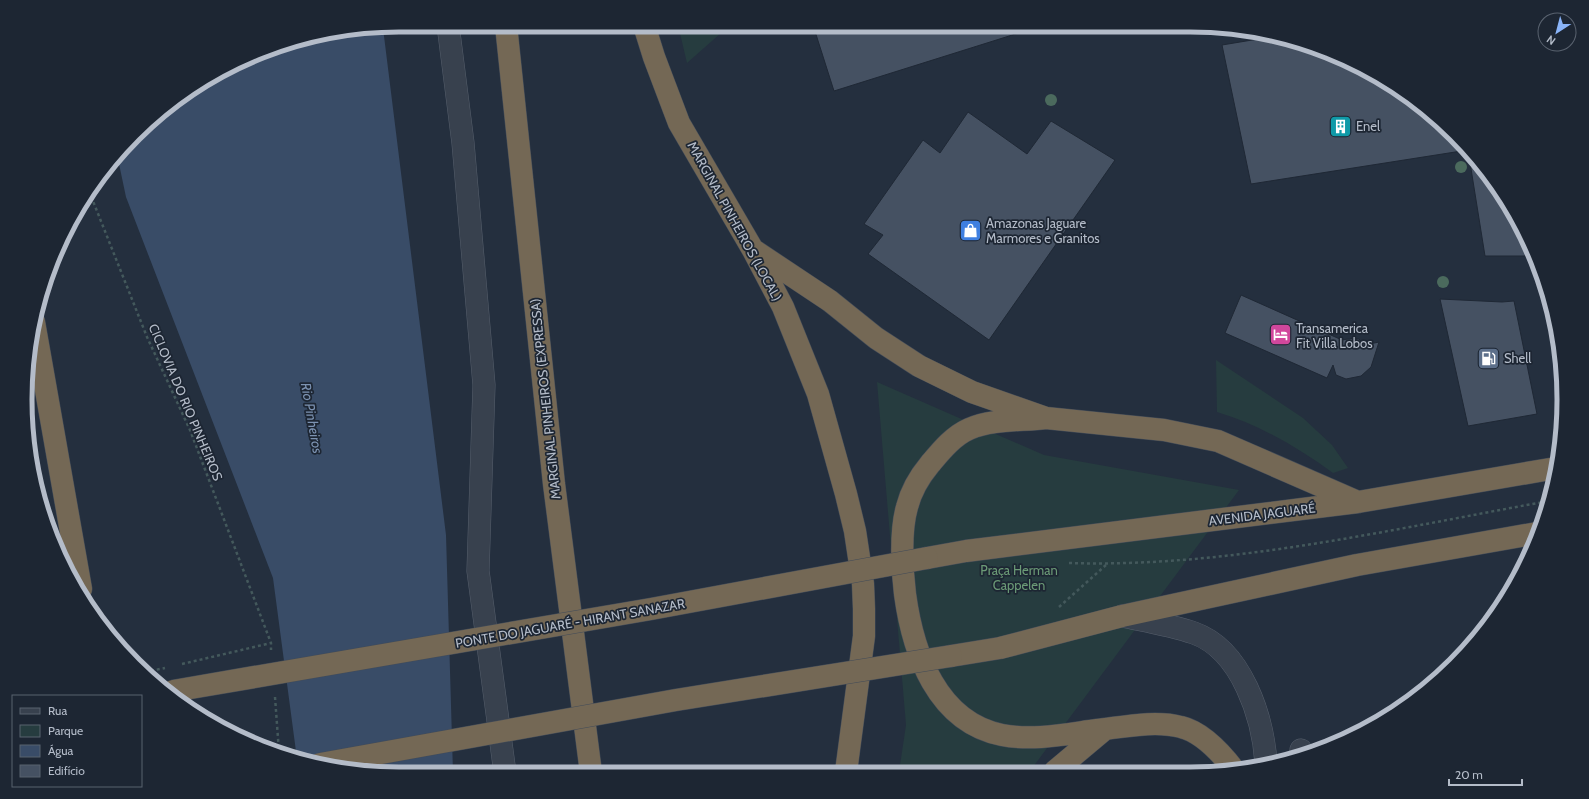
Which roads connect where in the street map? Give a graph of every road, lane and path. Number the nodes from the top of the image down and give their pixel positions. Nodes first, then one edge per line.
1 (449, 32) edge
2 (507, 32) edge
3 (646, 32) edge
4 (92, 198) edge
5 (753, 250) junction
6 (37, 340) edge
7 (1046, 418) junction
8 (1550, 469) edge
9 (1358, 502) junction
10 (1542, 502) edge
11 (1531, 534) edge
12 (966, 551) joint
13 (1067, 563) dead end
14 (79, 580) edge
15 (1122, 616) junction
16 (175, 665) dead end
17 (168, 667) dead end
18 (152, 671) edge
19 (175, 690) edge
20 (1105, 729) junction
21 (1265, 759) edge
22 (335, 761) edge
23 (1230, 765) edge
24 (504, 767) edge
25 (590, 767) edge
26 (847, 767) edge
27 (1059, 767) edge

1 - 24 street
2 - 25 highway, MARGINAL PINHEIROS (EXPRESSA)
3 - 5 highway, MARGINAL PINHEIROS (LOCAL)
4 - 16 path, CICLOVIA DO RIO PINHEIROS
5 - 7 highway
5 - 26 highway, MARGINAL PINHEIROS (LOCAL)
6 - 14 highway
7 - 9 highway
7 - 20 highway
8 - 9 highway, AVENIDA JAGUARÉ
9 - 12 highway, AVENIDA JAGUARÉ
10 - 13 path
11 - 15 highway
12 - 19 highway, PONTE DO JAGUARÉ - HIRANT SANAZAR, bridge
15 - 21 street
15 - 22 highway, bridge
17 - 18 path
20 - 23 highway
20 - 27 highway

